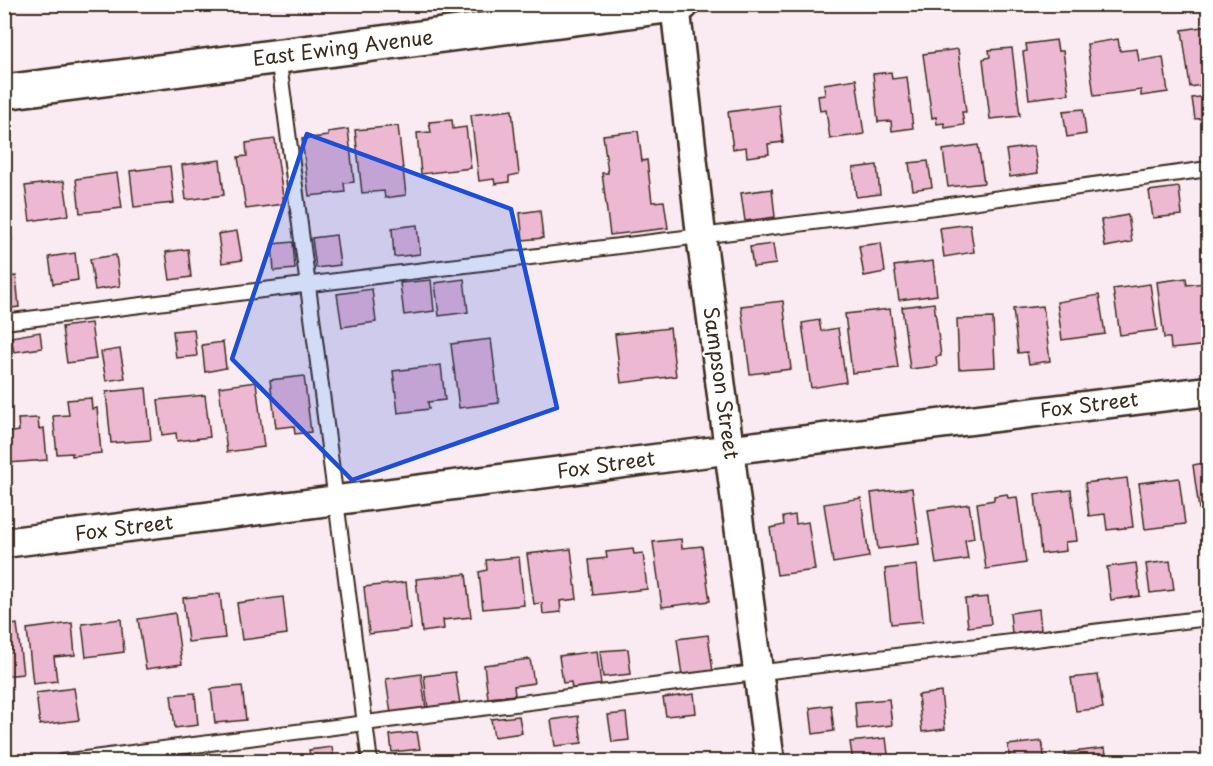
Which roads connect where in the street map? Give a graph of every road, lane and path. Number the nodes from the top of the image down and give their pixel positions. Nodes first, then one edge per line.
1 (682, 4) edge
2 (675, 5) edge
3 (278, 57) junction
4 (4, 92) edge
5 (1209, 169) edge
6 (701, 235) junction
7 (309, 282) junction
8 (4, 322) edge
9 (1209, 391) edge
10 (729, 449) junction
11 (336, 501) junction
12 (4, 543) edge
13 (1209, 618) edge
14 (759, 672) junction
15 (365, 723) junction
16 (62, 762) edge
17 (370, 762) edge
18 (770, 762) edge

1 - 2 street, East Ewing Avenue
2 - 3 street, East Ewing Avenue
2 - 6 street, Sampson Street
3 - 4 street, East Ewing Avenue
3 - 7 lane
5 - 6 lane
6 - 7 lane
6 - 10 street, Sampson Street
7 - 8 lane
7 - 11 lane
9 - 10 street, Fox Street
10 - 11 street, Fox Street
10 - 14 street, Sampson Street
11 - 12 street, Fox Street
11 - 15 lane
13 - 14 lane
14 - 15 lane
14 - 18 street, Sampson Street
15 - 16 lane
15 - 17 lane

